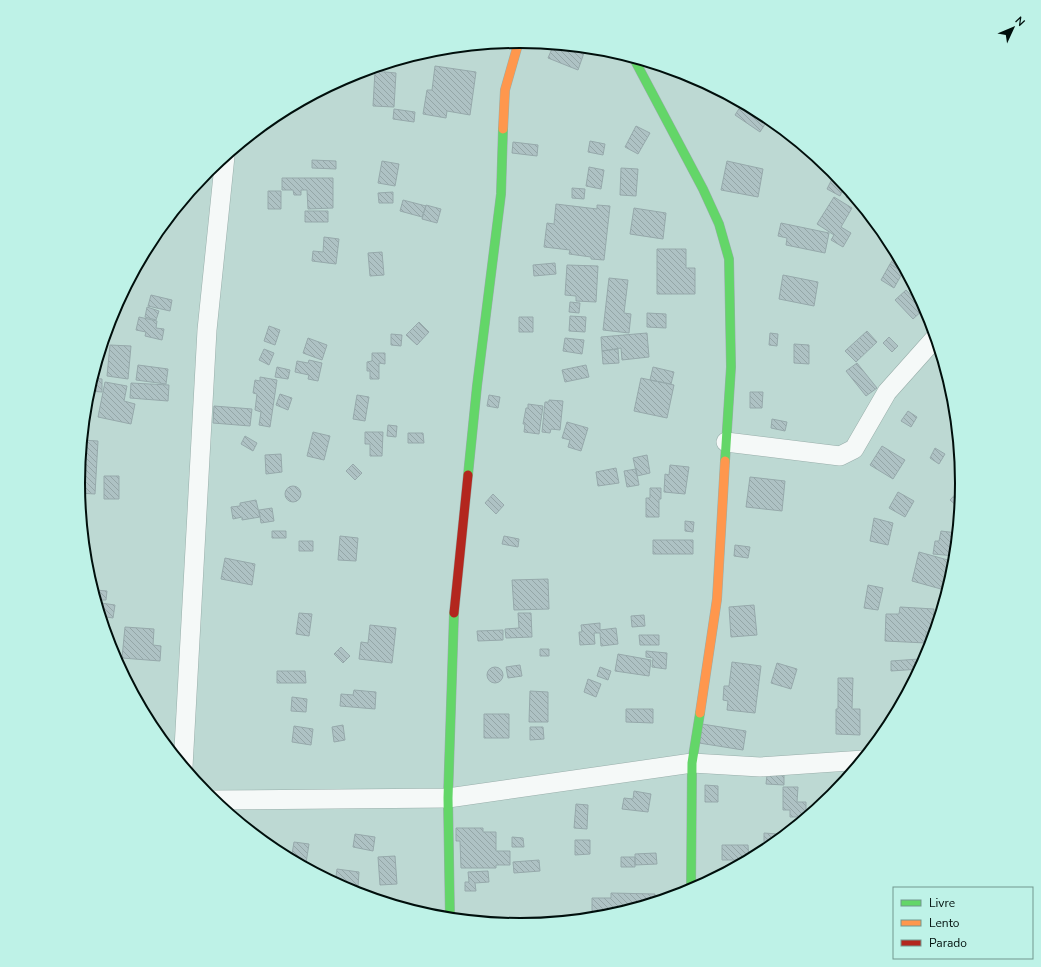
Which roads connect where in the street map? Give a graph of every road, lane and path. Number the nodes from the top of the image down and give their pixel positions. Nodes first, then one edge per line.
1 (518, 48) edge
2 (636, 64) edge
3 (224, 165) edge
4 (932, 341) edge
5 (726, 442) junction
6 (183, 759) edge
7 (857, 760) edge
8 (692, 762) junction
9 (448, 798) junction
10 (222, 800) edge
11 (691, 884) edge
12 (450, 913) edge

1 - 9 street
2 - 5 street
3 - 6 street
4 - 5 street
5 - 8 street
7 - 8 street
8 - 9 street
8 - 11 street
9 - 10 street
9 - 12 street

